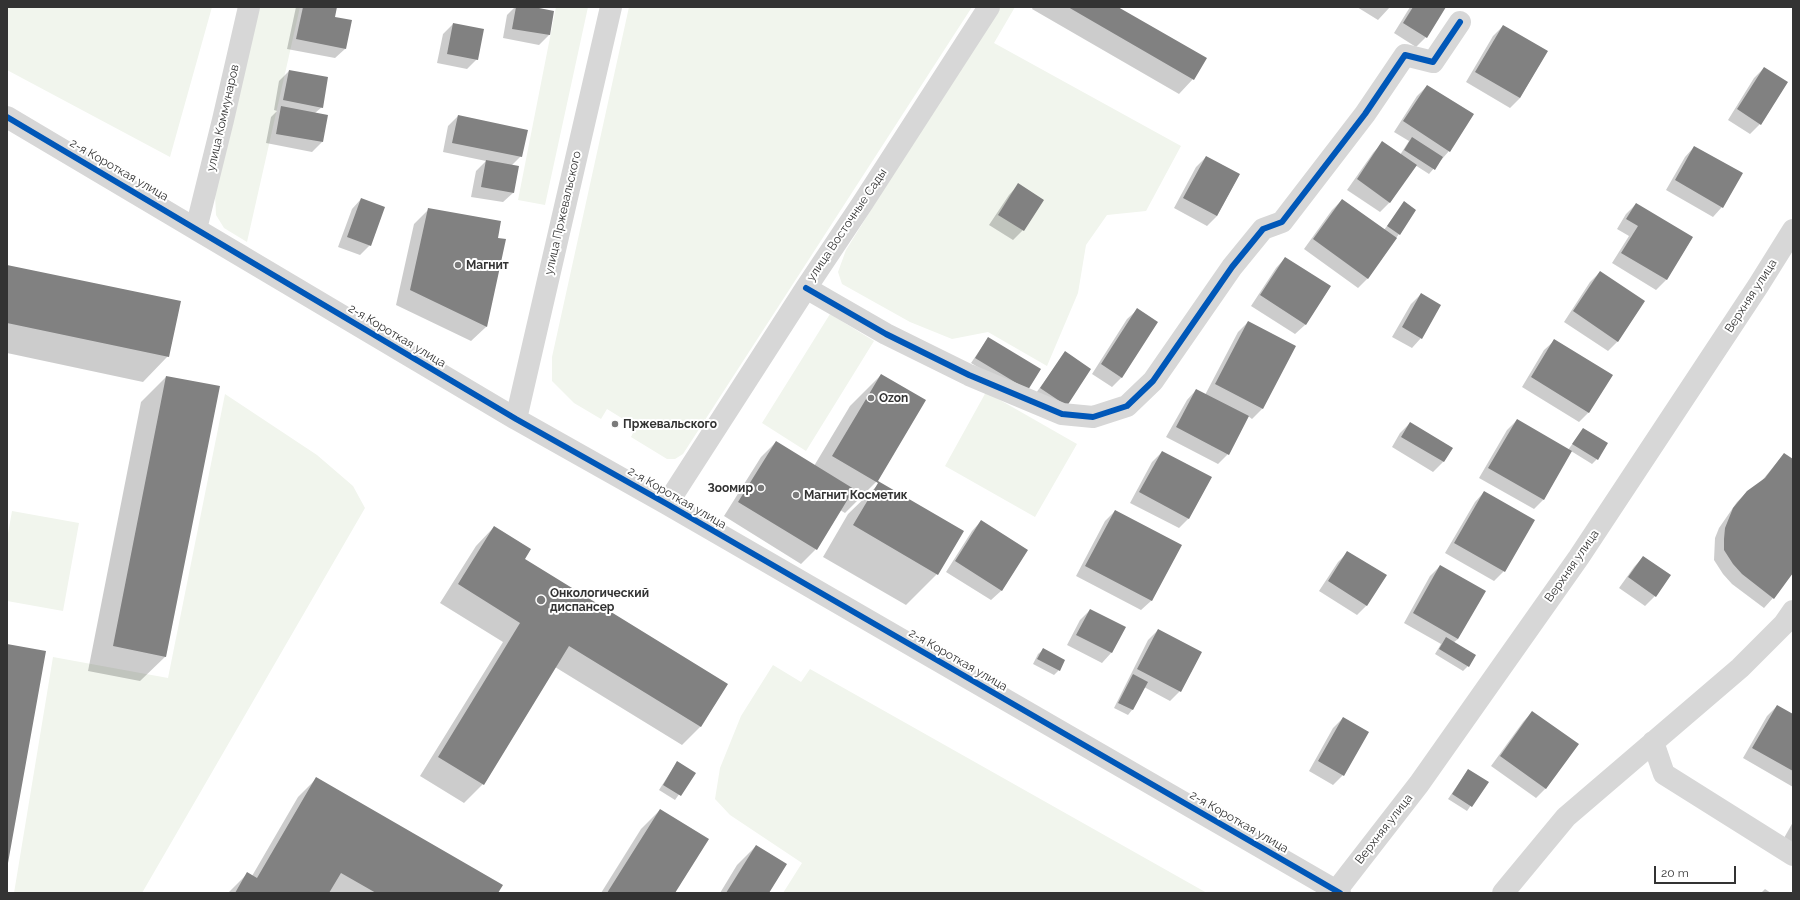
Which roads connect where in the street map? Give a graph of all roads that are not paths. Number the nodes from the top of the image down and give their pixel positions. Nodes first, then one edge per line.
1 (249, 7) edge
2 (611, 7) edge
3 (989, 7) edge
4 (1460, 22) dead end
5 (7, 117) edge
6 (196, 229) junction
7 (1793, 230) edge
8 (806, 288) junction
9 (516, 419) junction
10 (667, 504) junction
11 (1788, 618) edge
12 (1653, 742) junction
13 (1793, 855) edge
14 (1338, 892) edge
15 (1503, 893) edge

1 - 6 street, улица Коммунаров
2 - 9 street, улица Пржевальского
3 - 8 street, улица Восточные Сады
4 - 8 street
5 - 6 street, 2-я Короткая улица
6 - 9 street, 2-я Короткая улица
7 - 14 street, Верхняя улица
8 - 10 street, улица Восточные Сады
9 - 10 street, 2-я Короткая улица
10 - 14 street, 2-я Короткая улица
11 - 12 street
12 - 13 street
12 - 15 street

